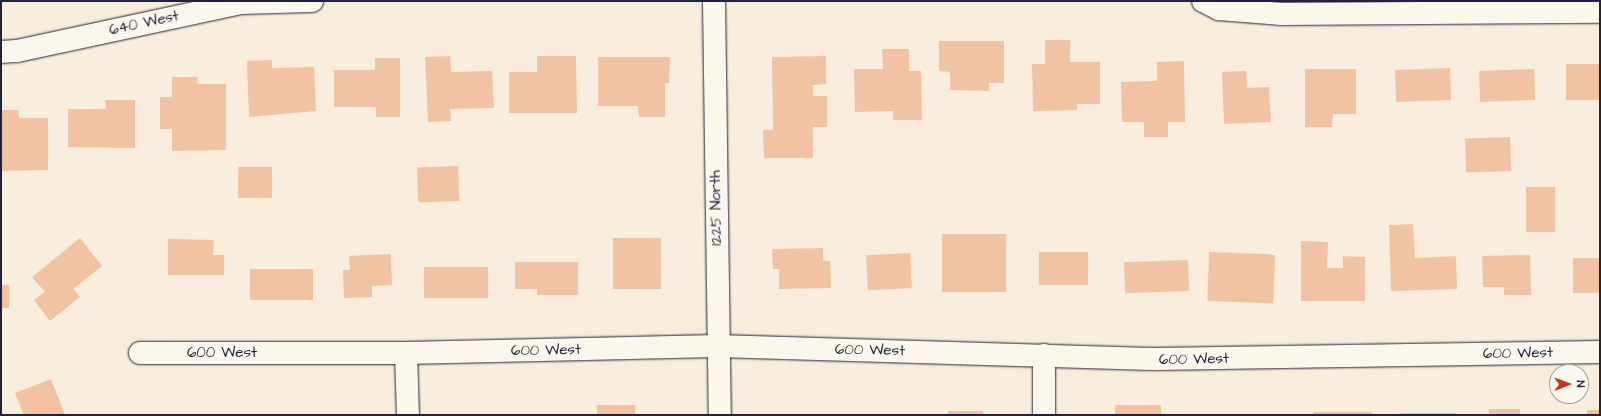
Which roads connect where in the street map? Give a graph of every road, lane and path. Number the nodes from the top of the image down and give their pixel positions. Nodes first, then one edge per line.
1 (312, 1) edge
2 (714, 1) edge
3 (1203, 1) edge
4 (1600, 12) edge
5 (1, 52) edge
6 (717, 346) junction
7 (1600, 352) edge
8 (140, 353) dead end
9 (406, 353) junction
10 (1044, 355) junction
11 (408, 415) edge
12 (720, 415) edge
13 (1044, 415) edge

1 - 5 street, 640 West
2 - 6 street, 1225 North
3 - 4 street
6 - 9 street, 600 West
6 - 10 street, 600 West
6 - 12 street, 1225 North
7 - 10 street, 600 West
8 - 9 street, 600 West
9 - 11 street
10 - 13 street

